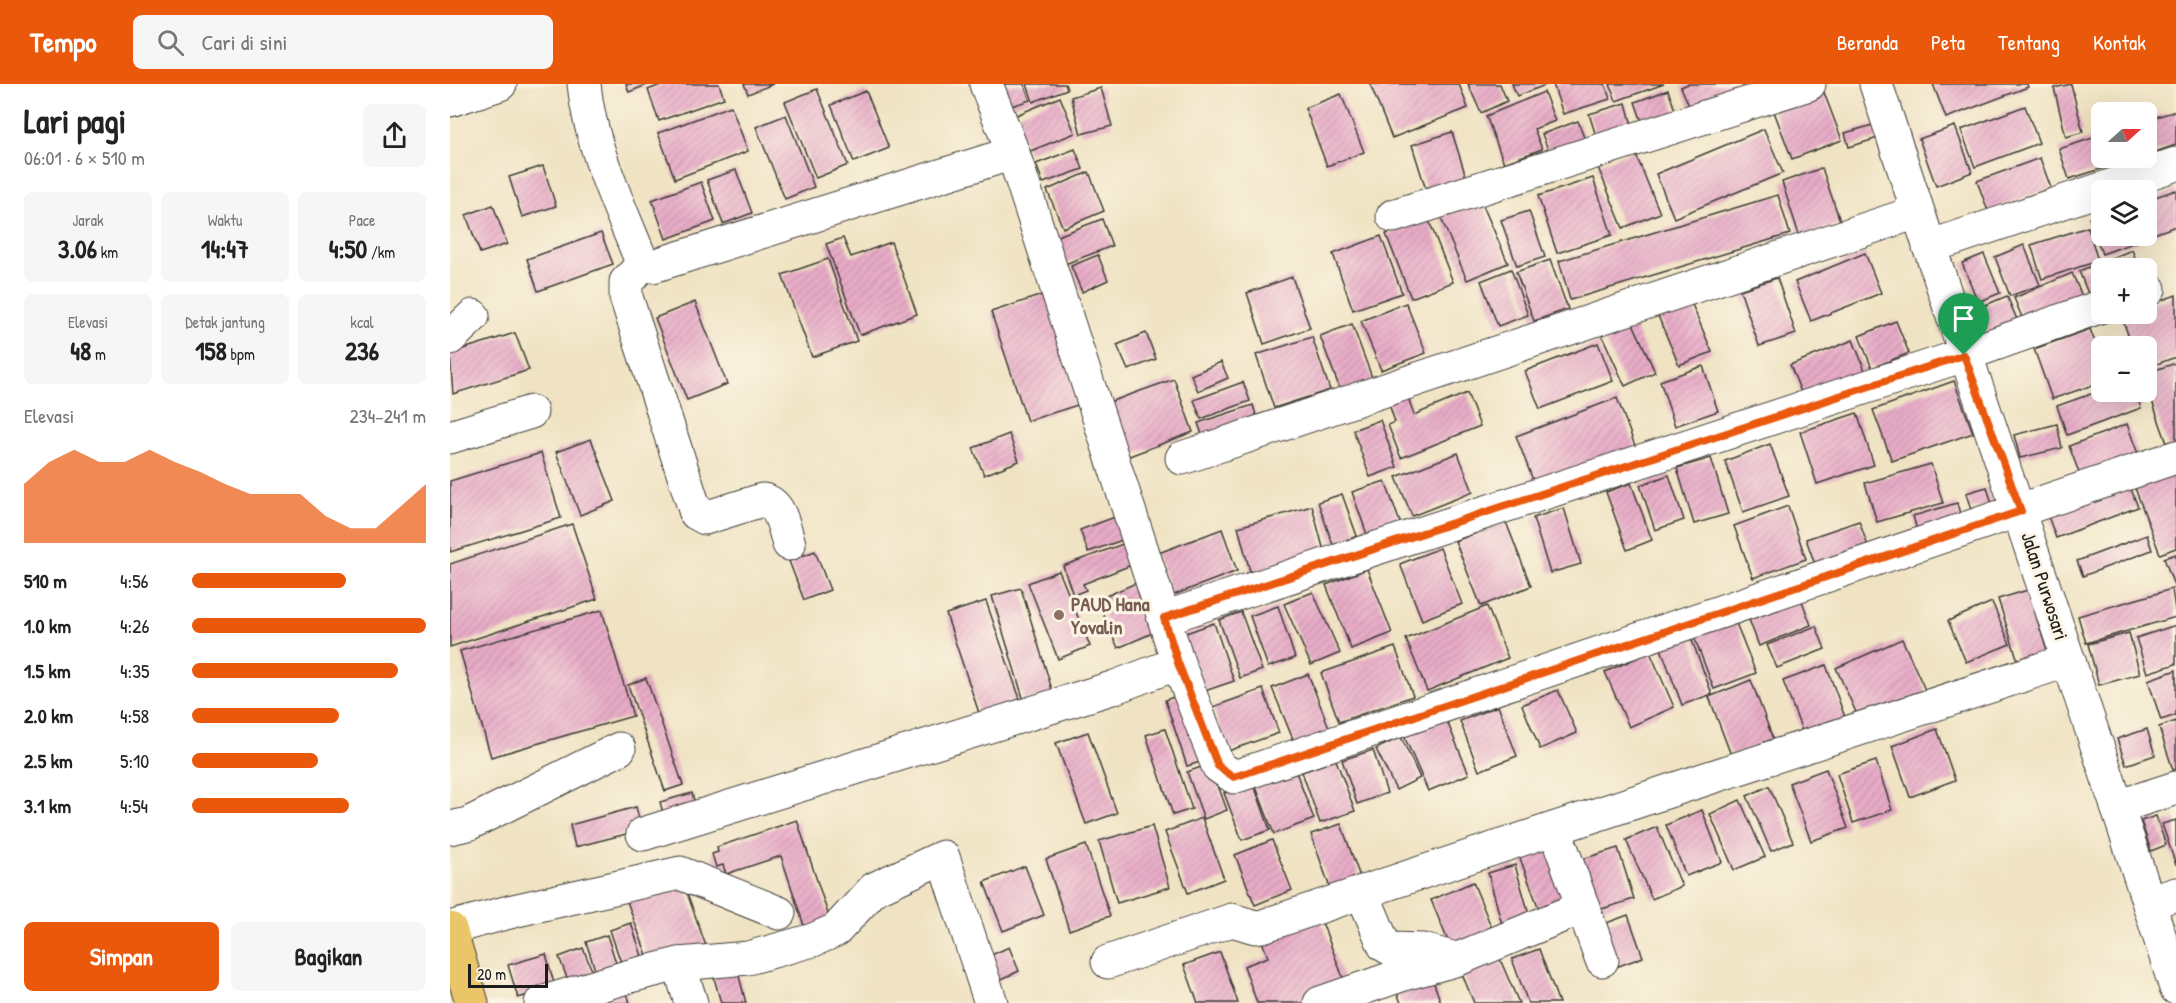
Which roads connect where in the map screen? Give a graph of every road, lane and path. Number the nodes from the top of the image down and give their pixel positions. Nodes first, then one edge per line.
1 (500, 84) edge
2 (584, 84) edge
3 (986, 84) edge
4 (1809, 84) edge
5 (1876, 84) edge
6 (450, 100) edge
7 (1013, 153) junction
8 (2176, 164) edge
9 (1917, 212) junction
10 (1393, 216) dead end
11 (1929, 246) junction
12 (644, 263) junction
13 (2091, 310) edge
14 (473, 316) dead end
15 (450, 338) edge
16 (1964, 355) junction
17 (531, 412) dead end
18 (450, 437) edge
19 (2176, 457) edge
20 (1182, 458) dead end
21 (2021, 511) junction
22 (789, 544) dead end
23 (1164, 618) junction
24 (2069, 660) junction
25 (1178, 663) junction
26 (619, 749) dead end
27 (2176, 788) edge
28 (2117, 807) junction
29 (450, 828) edge
30 (1555, 830) junction
31 (643, 834) dead end
32 (1362, 892) junction
33 (2162, 899) edge
34 (1583, 908) junction
35 (778, 913) dead end
36 (450, 929) edge
37 (1458, 959) junction
38 (1602, 960) dead end
39 (1108, 962) dead end
40 (679, 964) junction
41 (2174, 977) edge
42 (634, 989) edge
43 (561, 1000) edge
44 (472, 1003) edge
45 (691, 1003) edge
46 (991, 1003) edge
47 (1320, 1003) edge

1 - 6 street
2 - 12 street
3 - 7 street
4 - 10 street
5 - 9 street, Jalan Purwosari
7 - 12 street
7 - 23 street
8 - 11 street
9 - 11 street, Jalan Purwosari
9 - 20 street
11 - 16 street, Jalan Purwosari
12 - 22 street
13 - 16 street
14 - 15 street
16 - 21 street, Jalan Purwosari
16 - 23 street
17 - 18 street
19 - 21 street
21 - 24 street, Jalan Purwosari
21 - 25 street
23 - 25 street
24 - 28 street, Jalan Purwosari
24 - 30 street
25 - 31 street
26 - 29 street
27 - 28 street
28 - 33 street, Jalan Purwosari
30 - 32 street
30 - 34 street
32 - 37 street
32 - 39 street
33 - 41 street, Jalan Purwosari
34 - 37 street
34 - 38 street
35 - 36 street
36 - 44 highway
37 - 47 street
40 - 42 street
40 - 45 street
40 - 46 street
42 - 43 street

